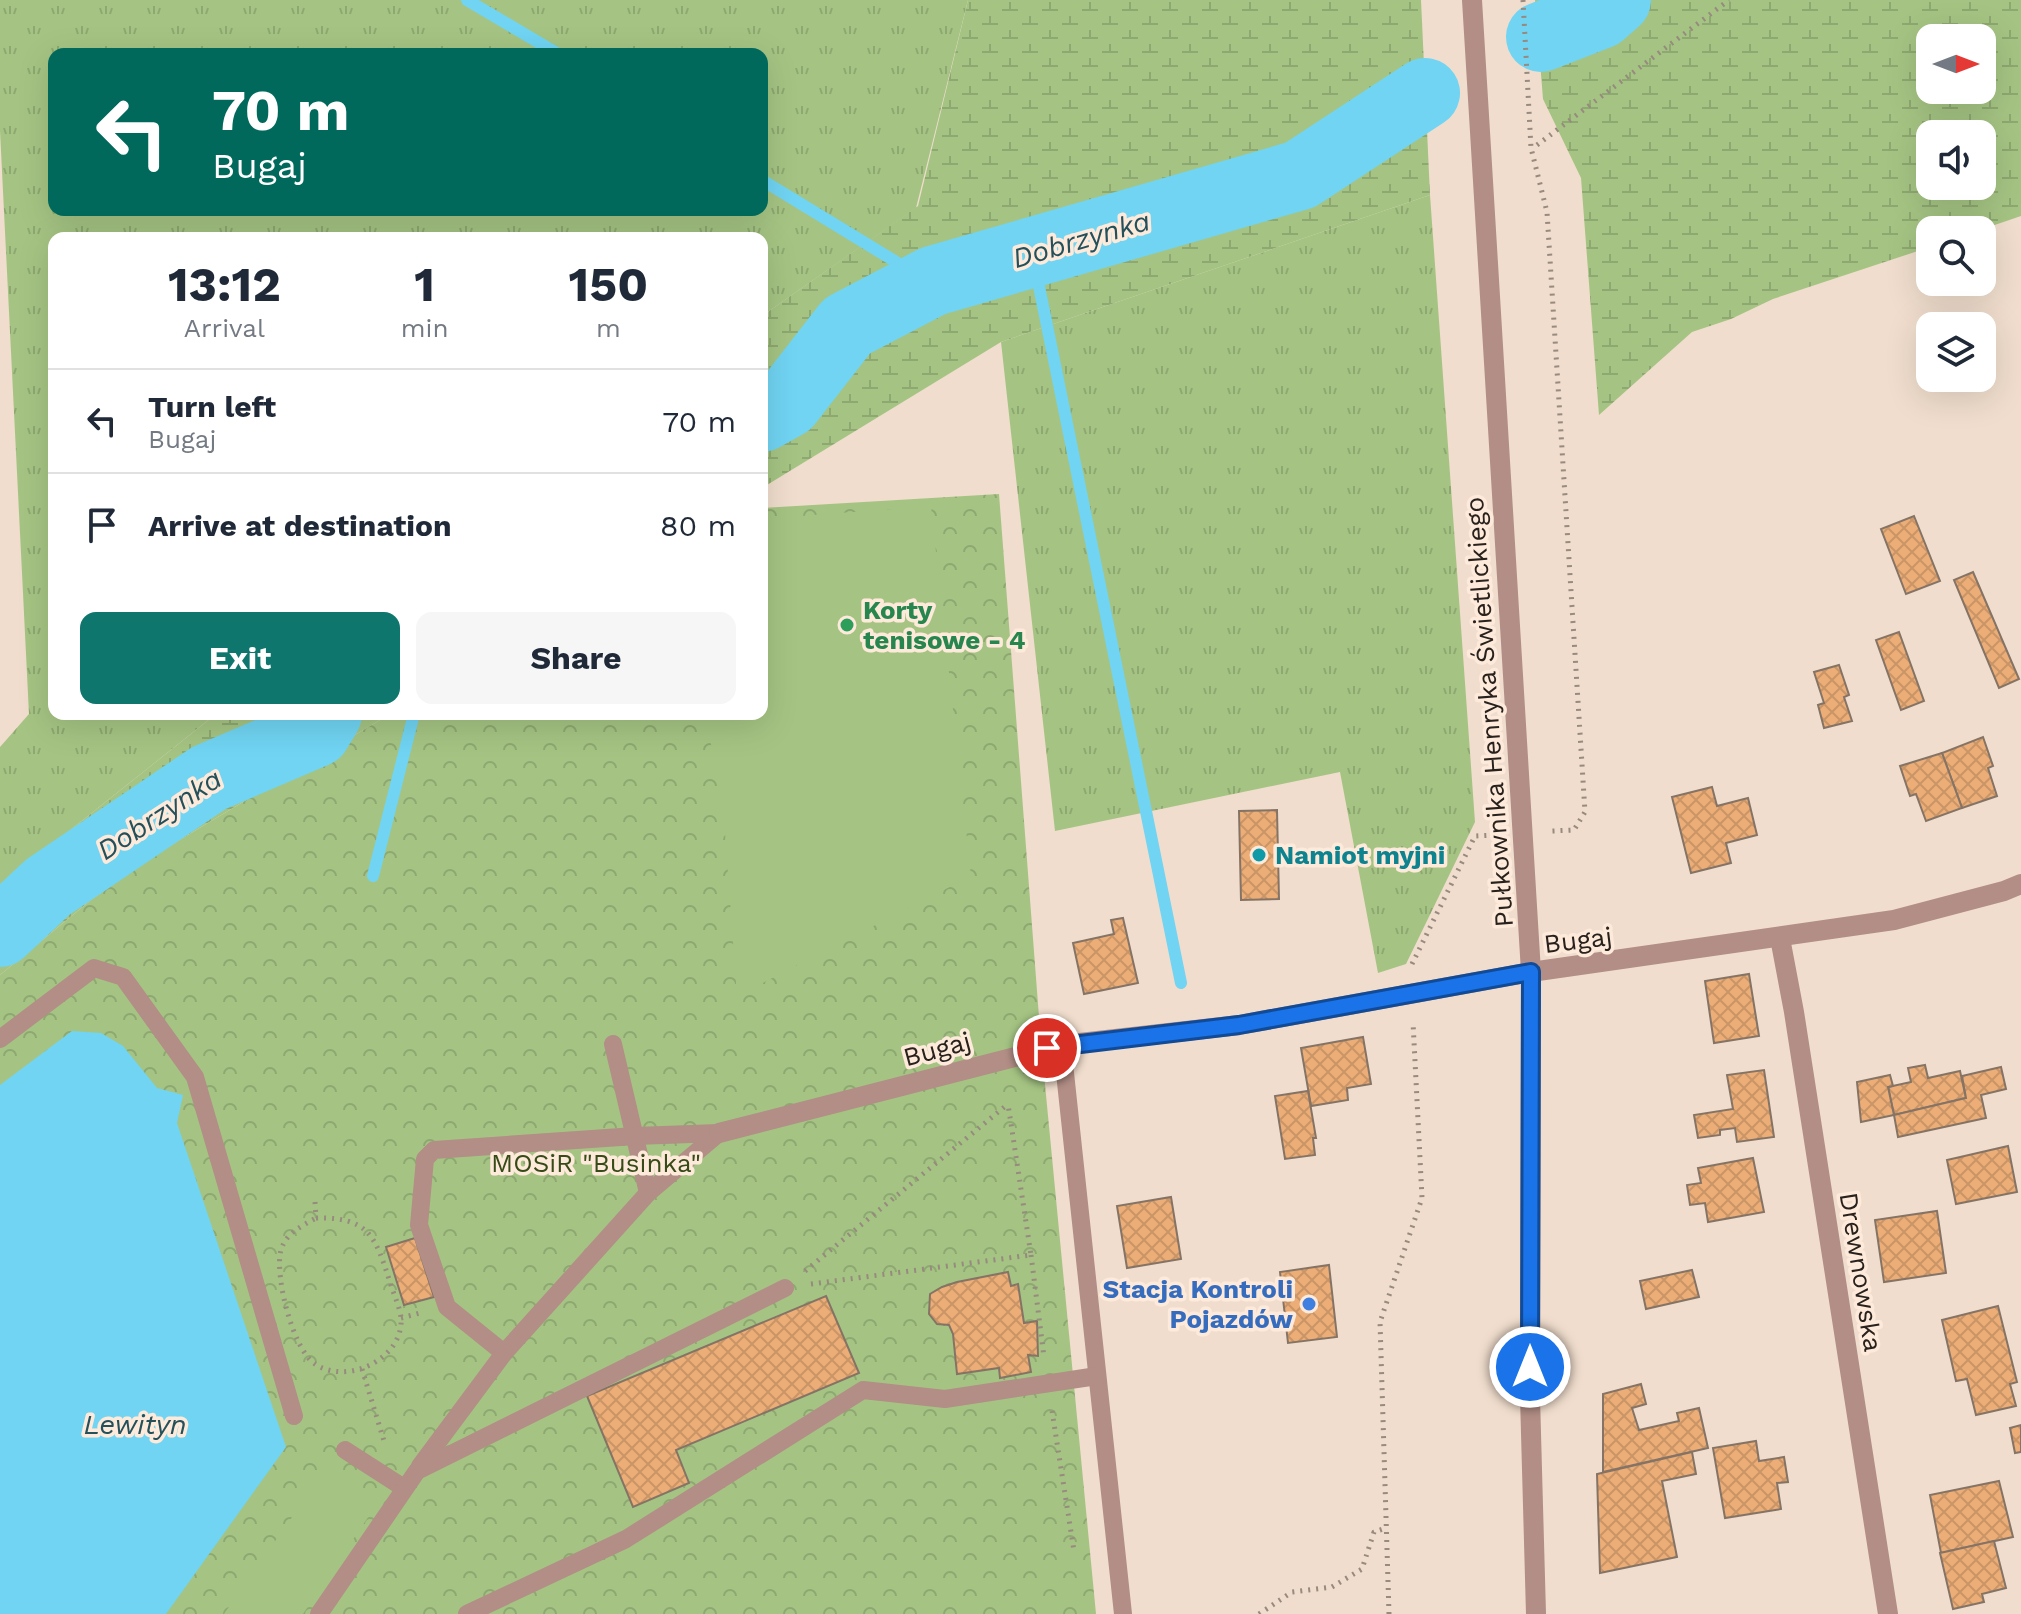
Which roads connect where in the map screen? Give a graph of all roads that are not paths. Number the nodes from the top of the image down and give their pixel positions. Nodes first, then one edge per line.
1 (1472, 0) edge
2 (2021, 884) edge
3 (1780, 938) junction
4 (1531, 972) junction
5 (0, 1039) edge
6 (613, 1044) dead end
7 (1062, 1045) junction
8 (719, 1133) junction
9 (635, 1136) junction
10 (648, 1193) junction
11 (785, 1288) road end
12 (504, 1353) junction
13 (1097, 1376) junction
14 (294, 1416) dead end
15 (345, 1450) dead end
16 (417, 1471) junction
17 (401, 1486) junction
18 (319, 1614) edge
19 (467, 1614) edge
20 (1123, 1614) edge
21 (1536, 1614) edge
22 (1888, 1614) edge

1 - 4 street, Pułkownika Henryka Świetlickiego
2 - 3 street, Bugaj
3 - 4 street, Bugaj
3 - 22 street, Drewnowska
4 - 7 street, Bugaj
4 - 21 street, Pułkownika Henryka Świetlickiego
5 - 14 lane
6 - 9 lane
7 - 8 street, Bugaj
7 - 13 lane
8 - 9 lane
8 - 10 lane
9 - 10 lane
9 - 12 lane
10 - 12 lane
11 - 16 lane
12 - 16 lane
13 - 19 lane
13 - 20 lane
15 - 17 lane
16 - 17 lane
17 - 18 lane

